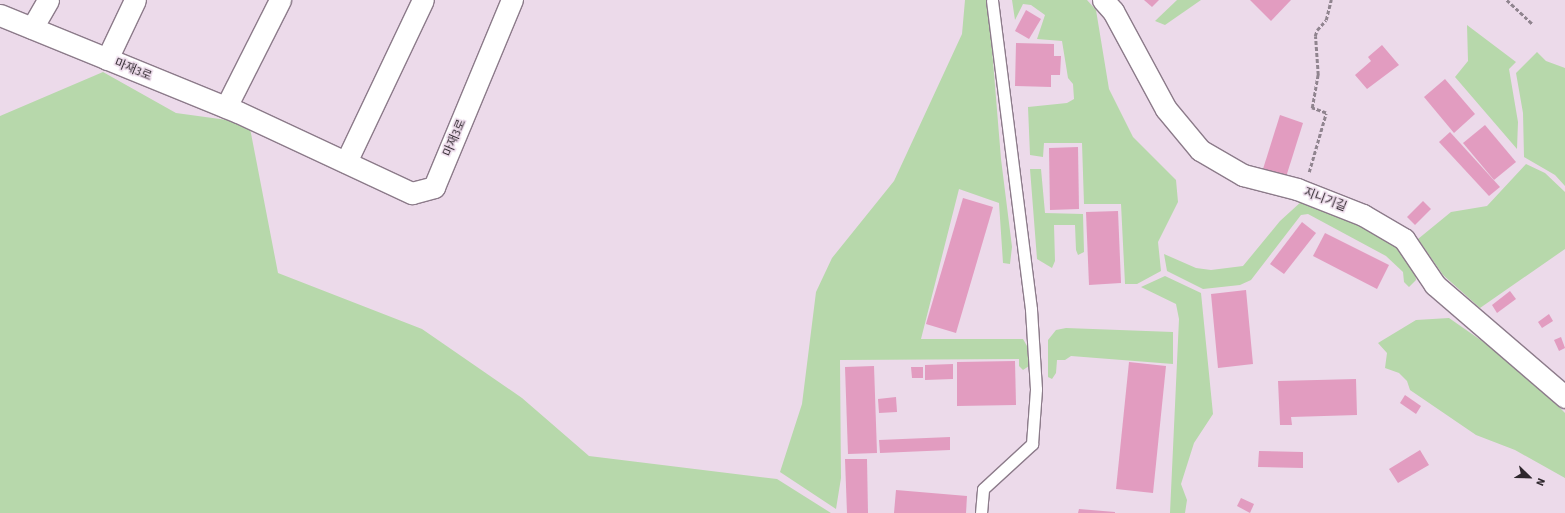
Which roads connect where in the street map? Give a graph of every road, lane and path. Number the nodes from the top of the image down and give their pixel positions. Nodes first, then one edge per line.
1 (48, 0) edge
2 (135, 0) edge
3 (280, 0) edge
4 (423, 0) edge
5 (512, 0) edge
6 (992, 0) edge
7 (1103, 0) edge
8 (1331, 0) edge
9 (1507, 0) edge
10 (0, 15) edge
11 (1533, 24) dead end
12 (32, 28) junction
13 (107, 59) junction
14 (226, 107) junction
15 (346, 162) junction
16 (1303, 192) junction
17 (1565, 397) edge
18 (981, 513) edge

1 - 12 street
2 - 13 street, 마재3로
3 - 14 street
4 - 15 street
5 - 15 street, 마재3로
6 - 18 lane
7 - 16 street, 지니기길
8 - 16 path
9 - 11 path
10 - 12 street, 마재3로
12 - 13 street, 마재3로
13 - 14 street, 마재3로
14 - 15 street, 마재3로
16 - 17 street, 지니기길

